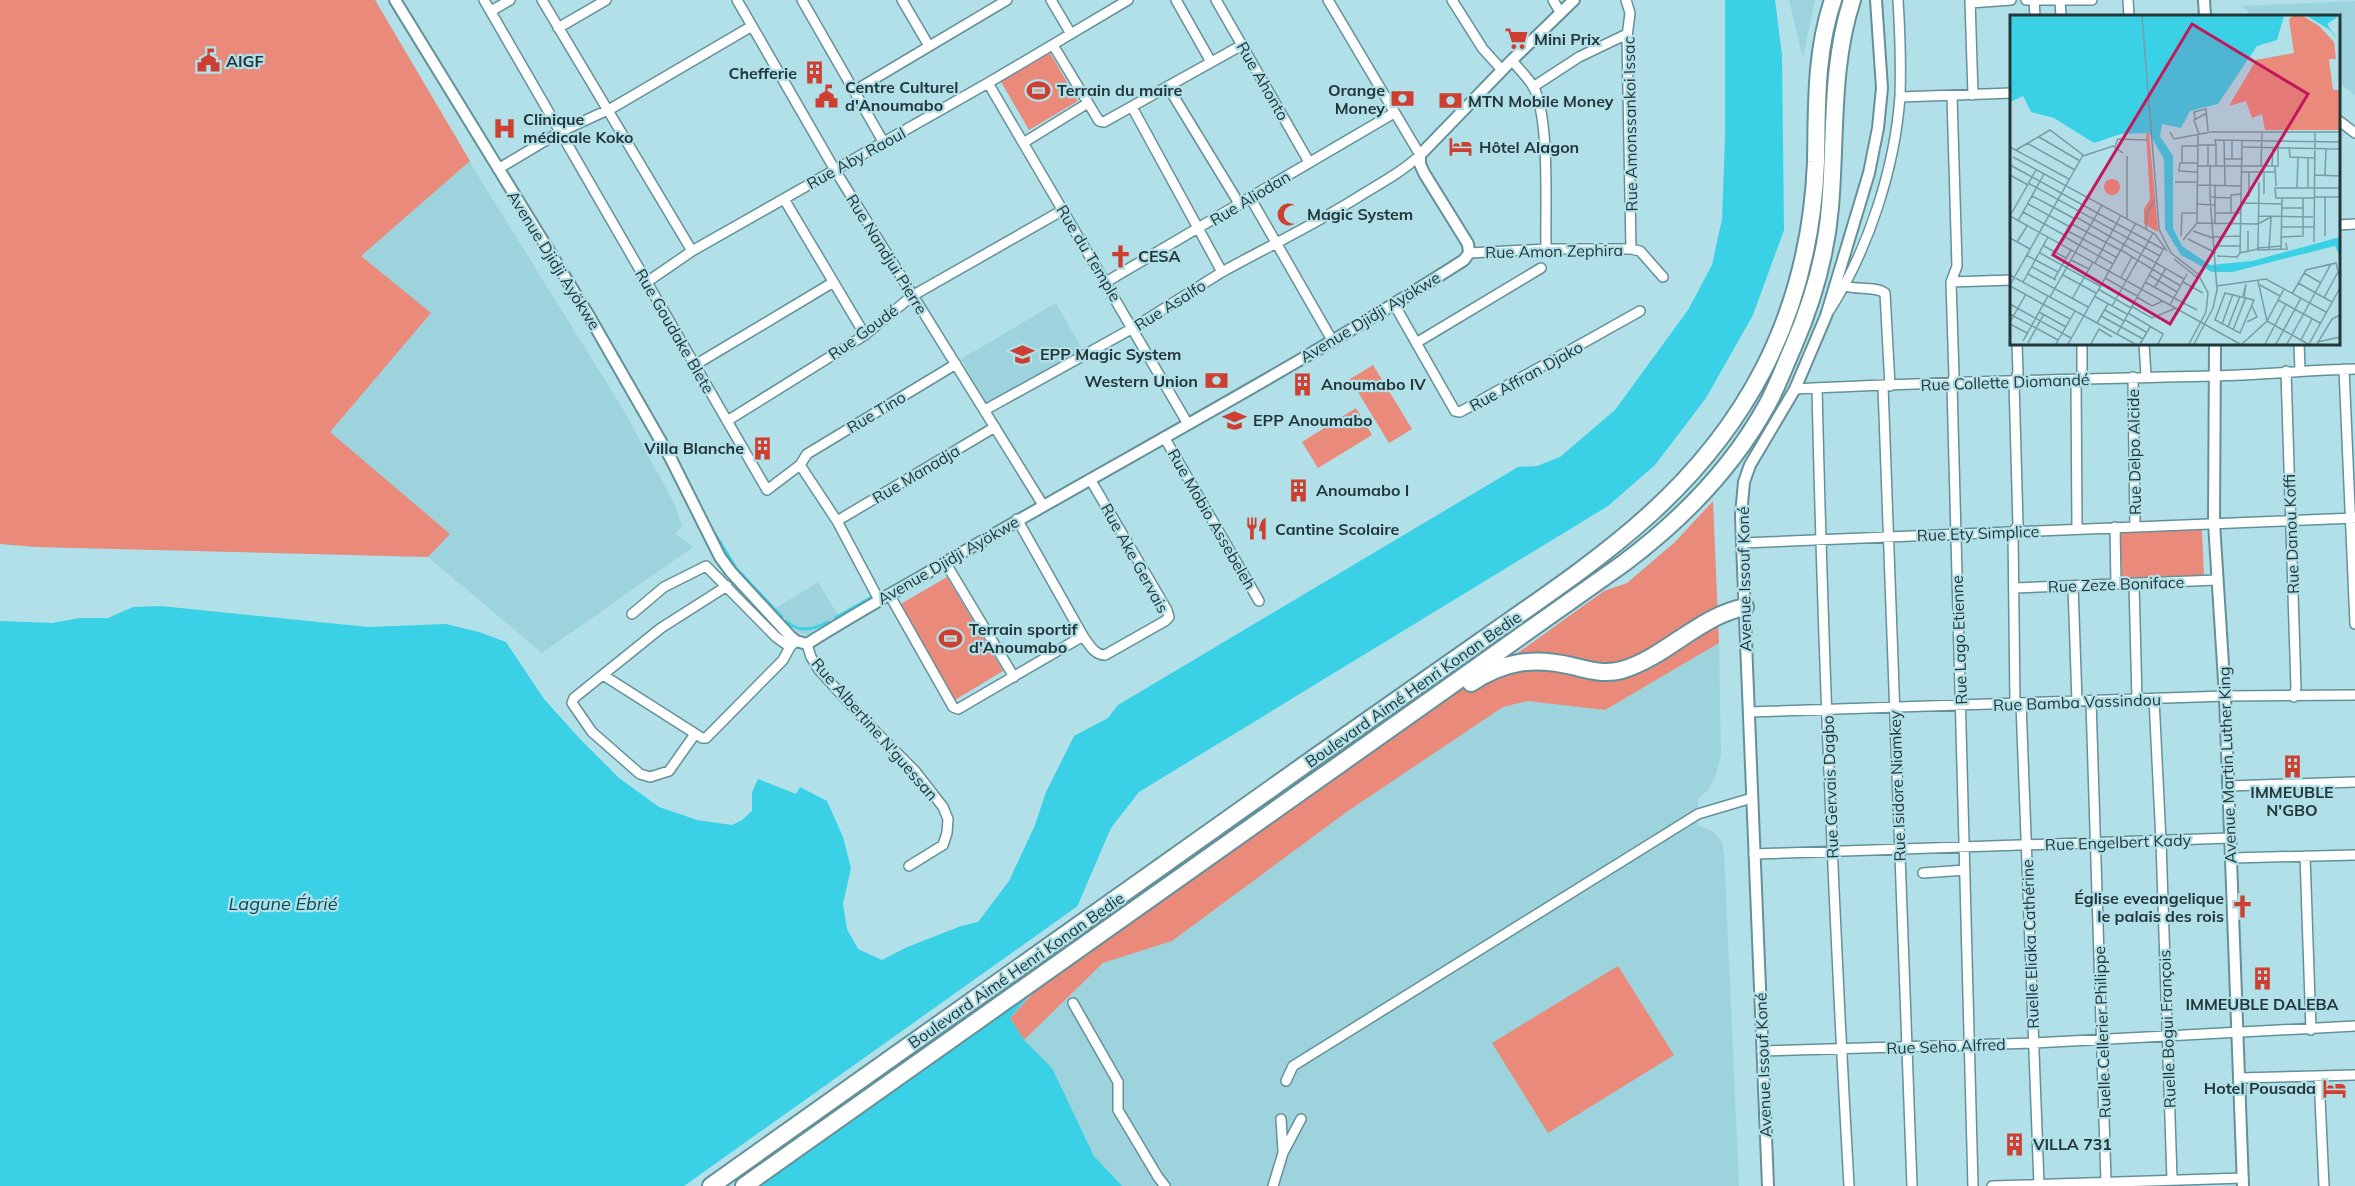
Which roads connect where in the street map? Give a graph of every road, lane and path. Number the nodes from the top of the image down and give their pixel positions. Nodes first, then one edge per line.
1 (395, 0) edge
2 (484, 0) edge
3 (510, 0) edge
4 (542, 0) edge
5 (606, 0) edge
6 (737, 0) edge
7 (802, 0) edge
8 (902, 0) edge
9 (1007, 0) edge
10 (1051, 0) edge
11 (1176, 0) edge
12 (1216, 0) edge
13 (1328, 0) edge
14 (1452, 0) edge
15 (1553, 0) edge
16 (1574, 0) edge
17 (1626, 0) edge
18 (1833, 0) edge
19 (1852, 0) edge
20 (1876, 0) edge
21 (1898, 0) edge
22 (2011, 0) edge
23 (2026, 0) edge
24 (2034, 0) edge
25 (2083, 0) edge
26 (2092, 0) edge
27 (2128, 0) edge
28 (2204, 0) edge
29 (1123, 1) edge
30 (1970, 1) edge
31 (2060, 1) edge
32 (491, 11) junction
33 (1560, 12) junction
34 (2035, 15) edge
35 (2129, 15) edge
36 (2205, 15) edge
37 (752, 26) junction
38 (558, 28) junction
39 (1071, 34) junction
40 (1627, 34) junction
41 (1053, 45) junction
42 (1242, 45) junction
43 (929, 46) junction
44 (1512, 60) junction
45 (1211, 62) junction
46 (1502, 70) junction
47 (988, 84) junction
48 (1168, 87) junction
49 (1533, 87) junction
50 (854, 91) junction
51 (2010, 93) edge
52 (1973, 95) junction
53 (1952, 96) junction
54 (1900, 97) junction
55 (1088, 103) junction
56 (1132, 107) junction
57 (607, 111) junction
58 (1394, 113) junction
59 (2340, 122) edge
60 (560, 132) junction
61 (2355, 133) edge
62 (884, 143) junction
63 (1023, 143) junction
64 (1420, 155) junction
65 (1310, 162) junction
66 (498, 169) junction
67 (835, 171) junction
68 (784, 199) junction
69 (1251, 199) junction
70 (1240, 205) junction
71 (1063, 210) junction
72 (2355, 224) edge
73 (2340, 225) edge
74 (1198, 230) junction
75 (1276, 242) junction
76 (1546, 249) junction
77 (1631, 249) junction
78 (692, 251) junction
79 (1469, 253) junction
80 (1541, 268) dead end
81 (1222, 272) junction
82 (1663, 278) dead end
83 (2010, 280) edge
84 (647, 282) junction
85 (1106, 282) junction
86 (1951, 282) junction
87 (832, 283) junction
88 (1845, 286) junction
89 (912, 296) junction
90 (1394, 304) junction
91 (1640, 311) dead end
92 (1826, 316) junction
93 (1133, 328) junction
94 (865, 335) junction
95 (1332, 340) junction
96 (1416, 343) junction
97 (2017, 345) edge
98 (2082, 345) edge
99 (2144, 345) edge
100 (2215, 345) edge
101 (2299, 345) edge
102 (956, 364) junction
103 (695, 365) junction
104 (2344, 369) junction
105 (2355, 369) edge
106 (2300, 370) junction
107 (2286, 371) junction
108 (2146, 376) junction
109 (2215, 376) junction
110 (2133, 377) junction
111 (2079, 379) junction
112 (2014, 382) junction
113 (1952, 384) junction
114 (1886, 386) junction
115 (1817, 388) junction
116 (1795, 389) junction
117 (985, 410) junction
118 (727, 421) junction
119 (1188, 424) junction
120 (995, 427) junction
121 (1164, 437) junction
122 (800, 465) junction
123 (1090, 478) junction
124 (1043, 505) junction
125 (2353, 518) edge
126 (1017, 519) junction
127 (2290, 520) junction
128 (837, 521) junction
129 (2214, 523) junction
130 (2115, 527) junction
131 (2136, 527) junction
132 (2077, 529) junction
133 (2013, 532) junction
134 (1956, 534) junction
135 (1888, 537) junction
136 (1820, 540) junction
137 (1742, 543) junction
138 (945, 562) junction
139 (2217, 580) junction
140 (2134, 583) junction
141 (2116, 584) junction
142 (2073, 585) junction
143 (726, 586) junction
144 (2014, 588) junction
145 (889, 594) junction
146 (879, 600) junction
147 (1259, 601) dead end
148 (1744, 607) junction
149 (632, 614) dead end
150 (2355, 624) edge
151 (1083, 636) junction
152 (798, 644) junction
153 (603, 675) junction
154 (1014, 677) junction
155 (2355, 695) edge
156 (2225, 696) junction
157 (2294, 697) junction
158 (2154, 699) junction
159 (2137, 700) junction
160 (2091, 701) junction
161 (2077, 702) junction
162 (2018, 704) junction
163 (1960, 705) junction
164 (1895, 707) junction
165 (1827, 710) junction
166 (1749, 712) junction
167 (1382, 732) junction
168 (695, 734) junction
169 (2355, 782) edge
170 (2228, 786) junction
171 (1752, 798) junction
172 (2230, 838) junction
173 (2161, 841) junction
174 (2096, 844) junction
175 (2027, 845) junction
176 (1964, 847) junction
177 (1900, 849) junction
178 (1833, 851) junction
179 (1754, 854) junction
180 (2355, 855) edge
181 (2305, 856) junction
182 (2231, 858) junction
183 (909, 866) dead end
184 (1965, 870) junction
185 (1923, 873) dead end
186 (1073, 1003) dead end
187 (2355, 1026) edge
188 (2311, 1030) junction
189 (2238, 1033) junction
190 (2167, 1037) junction
191 (2102, 1039) junction
192 (2034, 1043) junction
193 (1970, 1045) junction
194 (1907, 1047) junction
195 (1841, 1049) junction
196 (1762, 1052) junction
197 (2355, 1075) edge
198 (2319, 1076) junction
199 (2239, 1078) junction
200 (1286, 1081) dead end
201 (1281, 1119) dead end
202 (1301, 1119) dead end
203 (1283, 1153) junction
204 (2172, 1179) junction
205 (2106, 1182) junction
206 (2243, 1182) edge
207 (2160, 1183) edge
208 (2039, 1185) edge
209 (2072, 1185) edge
210 (711, 1186) edge
211 (744, 1186) edge
212 (1165, 1186) edge
213 (1273, 1186) edge
214 (1768, 1186) edge
215 (1849, 1186) edge
216 (1912, 1186) edge
217 (1973, 1186) edge
218 (1992, 1186) edge
219 (2324, 1186) edge

1 - 66 street, Avenue Djidji Ayökwe
2 - 32 street, Rue Goudake Blete
3 - 32 street
4 - 38 street
5 - 38 street
6 - 37 street, Rue Nandjui Pierre
7 - 50 street
8 - 43 street
9 - 43 street
10 - 39 street
11 - 45 street
12 - 42 street, Rue Ahonto
13 - 58 street
14 - 46 street
15 - 33 street
16 - 33 street
17 - 40 street, Rue Amonssankoi Issac
18 - 210 highway, Boulevard Aimé Henri Konan Bedie
19 - 167 highway, Boulevard Aimé Henri Konan Bedie
20 - 92 street, Avenue Issouf Koné
21 - 54 street
22 - 30 street
23 - 24 street
24 - 31 street
24 - 34 street
25 - 26 street
25 - 31 street
27 - 35 street
28 - 36 street
29 - 39 street, Rue Aby Raoul
30 - 52 street
32 - 60 street, Rue Goudake Blete
33 - 44 street
37 - 57 street
37 - 67 street, Rue Nandjui Pierre
38 - 57 street
39 - 41 street, Rue Aby Raoul
40 - 49 street
40 - 77 street, Rue Amonssankoi Issac
41 - 47 street, Rue Aby Raoul
41 - 55 street
42 - 45 street
42 - 65 street, Rue Ahonto
43 - 50 street
44 - 46 street
44 - 49 street
45 - 48 street
46 - 64 street
47 - 62 street, Rue Aby Raoul
47 - 63 street, Rue du Temple
48 - 56 street
48 - 70 street
49 - 76 street
50 - 62 street
51 - 52 street
52 - 53 street
53 - 54 street
53 - 86 street, Rue Lago Etienne
54 - 88 street
55 - 56 street
55 - 63 street
56 - 74 street, Rue Asalfo
57 - 60 street
57 - 78 street
58 - 64 street
58 - 65 street, Rue Aliodan
59 - 61 street
60 - 66 street
60 - 84 street, Rue Goudake Blete
62 - 67 street, Rue Aby Raoul
63 - 71 street, Rue du Temple
64 - 75 street
64 - 79 street
65 - 69 street, Rue Aliodan
66 - 152 street, Avenue Djidji Ayökwe
67 - 68 street, Rue Aby Raoul
67 - 89 street, Rue Nandjui Pierre
68 - 78 street, Rue Aby Raoul
68 - 87 street
69 - 70 street, Rue Aliodan
69 - 75 street
70 - 74 street, Rue Aliodan
71 - 85 street, Rue du Temple
71 - 89 street, Rue Goudé
72 - 73 street
74 - 81 street, Rue Asalfo
74 - 85 street, Rue Aliodan
75 - 81 street
75 - 95 street
76 - 77 street, Rue Amon Zephira
76 - 79 street, Rue Amon Zephira
77 - 82 street, Rue Amon Zephira
78 - 84 street, Rue Aby Raoul
79 - 90 street, Avenue Djidji Ayökwe
80 - 96 street
81 - 93 street, Rue Asalfo
83 - 86 street
84 - 103 street, Rue Goudake Blete
85 - 93 street, Rue du Temple
86 - 113 street, Rue Lago Etienne
87 - 94 street
87 - 103 street
88 - 92 street
88 - 114 street, Rue Isidore Niamkey
89 - 94 street, Rue Goudé
89 - 102 street, Rue Nandjui Pierre
90 - 95 street, Avenue Djidji Ayökwe
90 - 96 street, Rue Affran Djako
91 - 96 street, Rue Affran Djako
92 - 116 street, Avenue Issouf Koné
93 - 117 street, Rue Asalfo
93 - 119 street, Rue du Temple
94 - 118 street, Rue Goudé
95 - 119 street, Avenue Djidji Ayökwe
97 - 112 street, Ruelle Eliaka Cathérine
98 - 111 street
99 - 108 street
100 - 109 street, Avenue Martin Luther King
101 - 106 street
102 - 117 street, Rue Nandjui Pierre
102 - 122 street, Rue Tino
103 - 118 street, Rue Goudake Blete
104 - 105 street, Rue Collette Diomandé
104 - 106 street, Rue Collette Diomandé
104 - 125 street
106 - 107 street, Rue Collette Diomandé
107 - 109 street, Rue Collette Diomandé
107 - 127 street, Rue Danou Koffi
108 - 109 street, Rue Collette Diomandé
108 - 110 street, Rue Collette Diomandé
109 - 129 street, Avenue Martin Luther King
110 - 111 street, Rue Collette Diomandé
110 - 131 street, Rue Delpo Alcide
111 - 112 street, Rue Collette Diomandé
111 - 132 street
112 - 113 street, Rue Collette Diomandé
112 - 133 street, Ruelle Eliaka Cathérine
113 - 114 street, Rue Collette Diomandé
113 - 134 street, Rue Lago Etienne
114 - 115 street, Rue Collette Diomandé
114 - 135 street, Rue Isidore Niamkey
115 - 116 street, Rue Collette Diomandé
115 - 136 street, Rue Gervais Dagbo
116 - 137 street, Avenue Issouf Koné
117 - 120 street, Rue Nandjui Pierre
118 - 122 street, Rue Goudake Blete
119 - 121 street, Avenue Djidji Ayökwe
120 - 124 street, Rue Nandjui Pierre
120 - 128 street, Rue Manadja
121 - 123 street, Avenue Djidji Ayökwe
121 - 147 street, Rue Mobio Assebeleh
122 - 128 street
123 - 124 street, Avenue Djidji Ayökwe
123 - 151 street, Rue Ake Gervais
124 - 126 street, Avenue Djidji Ayökwe
125 - 127 street, Rue Ety Simplice
125 - 150 street
126 - 138 street, Avenue Djidji Ayökwe
126 - 151 street, Rue Ake Gervais
127 - 129 street, Rue Ety Simplice
127 - 157 street, Rue Danou Koffi
128 - 146 street
129 - 131 street, Rue Ety Simplice
129 - 139 street, Avenue Martin Luther King
130 - 131 street, Rue Ety Simplice
130 - 132 street, Rue Ety Simplice
130 - 141 street
132 - 133 street, Rue Ety Simplice
133 - 134 street, Rue Ety Simplice
133 - 144 street, Ruelle Eliaka Cathérine
134 - 135 street, Rue Ety Simplice
134 - 163 street, Rue Lago Etienne
135 - 136 street, Rue Ety Simplice
135 - 164 street, Rue Isidore Niamkey
136 - 137 street, Rue Ety Simplice
136 - 165 street, Rue Gervais Dagbo
137 - 148 street, Avenue Issouf Koné
138 - 145 street, Avenue Djidji Ayökwe
138 - 154 street
139 - 140 street, Rue Zeze Boniface
139 - 156 street, Avenue Martin Luther King
140 - 141 street, Rue Zeze Boniface
140 - 159 street
141 - 142 street, Rue Zeze Boniface
142 - 144 street, Rue Zeze Boniface
142 - 161 street
143 - 149 street
143 - 152 street
143 - 153 street
144 - 162 street, Ruelle Eliaka Cathérine
145 - 146 street, Avenue Djidji Ayökwe
145 - 154 street
146 - 152 street, Avenue Djidji Ayökwe
148 - 166 street, Avenue Issouf Koné
148 - 167 highway
151 - 154 street
152 - 168 street
152 - 183 street, Rue Albertine N'guessan
153 - 168 street
153 - 168 street
155 - 157 street, Rue Bamba Vassindou
156 - 157 street, Rue Bamba Vassindou
156 - 158 street, Rue Bamba Vassindou
156 - 170 street, Avenue Martin Luther King
158 - 159 street, Rue Bamba Vassindou
158 - 173 street, Ruelle Bogui François
159 - 160 street, Rue Bamba Vassindou
160 - 161 street, Rue Bamba Vassindou
160 - 174 street, Ruelle Cellerier Philippe
161 - 162 street, Rue Bamba Vassindou
162 - 163 street, Rue Bamba Vassindou
162 - 175 street, Ruelle Eliaka Cathérine
163 - 164 street, Rue Bamba Vassindou
163 - 176 street, Rue Lago Etienne
164 - 165 street, Rue Bamba Vassindou
164 - 177 street, Rue Isidore Niamkey
165 - 166 street, Rue Bamba Vassindou
165 - 178 street, Rue Gervais Dagbo
166 - 171 street, Avenue Issouf Koné
167 - 211 highway, Boulevard Aimé Henri Konan Bedie
169 - 170 street
170 - 172 street, Avenue Martin Luther King
171 - 179 street, Avenue Issouf Koné
171 - 200 street
172 - 173 street, Rue Engelbert Kady
172 - 182 street, Avenue Martin Luther King
173 - 174 street, Rue Engelbert Kady
173 - 190 street, Ruelle Bogui François
174 - 175 street, Rue Engelbert Kady
174 - 191 street, Ruelle Cellerier Philippe
175 - 176 street, Rue Engelbert Kady
175 - 192 street, Ruelle Eliaka Cathérine
176 - 177 street, Rue Engelbert Kady
176 - 184 street, Rue Lago Etienne
177 - 178 street, Rue Engelbert Kady
177 - 194 street, Rue Isidore Niamkey
178 - 179 street, Rue Engelbert Kady
178 - 195 street, Rue Gervais Dagbo
179 - 196 street, Avenue Issouf Koné
180 - 181 street
181 - 182 street
181 - 188 street
182 - 189 street, Avenue Martin Luther King
184 - 185 street
184 - 193 street, Rue Lago Etienne
186 - 212 street
187 - 188 street, Rue Seho Alfred
188 - 189 street, Rue Seho Alfred
189 - 190 street, Rue Seho Alfred
189 - 199 street, Avenue Martin Luther King
190 - 191 street, Rue Seho Alfred
190 - 204 street, Ruelle Bogui François
191 - 192 street, Rue Seho Alfred
191 - 205 street, Ruelle Cellerier Philippe
192 - 193 street, Rue Seho Alfred
192 - 208 street, Ruelle Eliaka Cathérine
193 - 194 street, Rue Seho Alfred
193 - 217 street, Rue Lago Etienne
194 - 195 street, Rue Seho Alfred
194 - 216 street, Rue Isidore Niamkey
195 - 196 street, Rue Seho Alfred
195 - 215 street, Rue Gervais Dagbo
196 - 214 street, Avenue Issouf Koné
197 - 198 street
198 - 199 street
198 - 219 street
199 - 206 street, Avenue Martin Luther King
201 - 203 street
202 - 203 street
203 - 213 street
204 - 206 street
204 - 207 street
205 - 207 street
205 - 209 street
208 - 209 street
208 - 218 street

